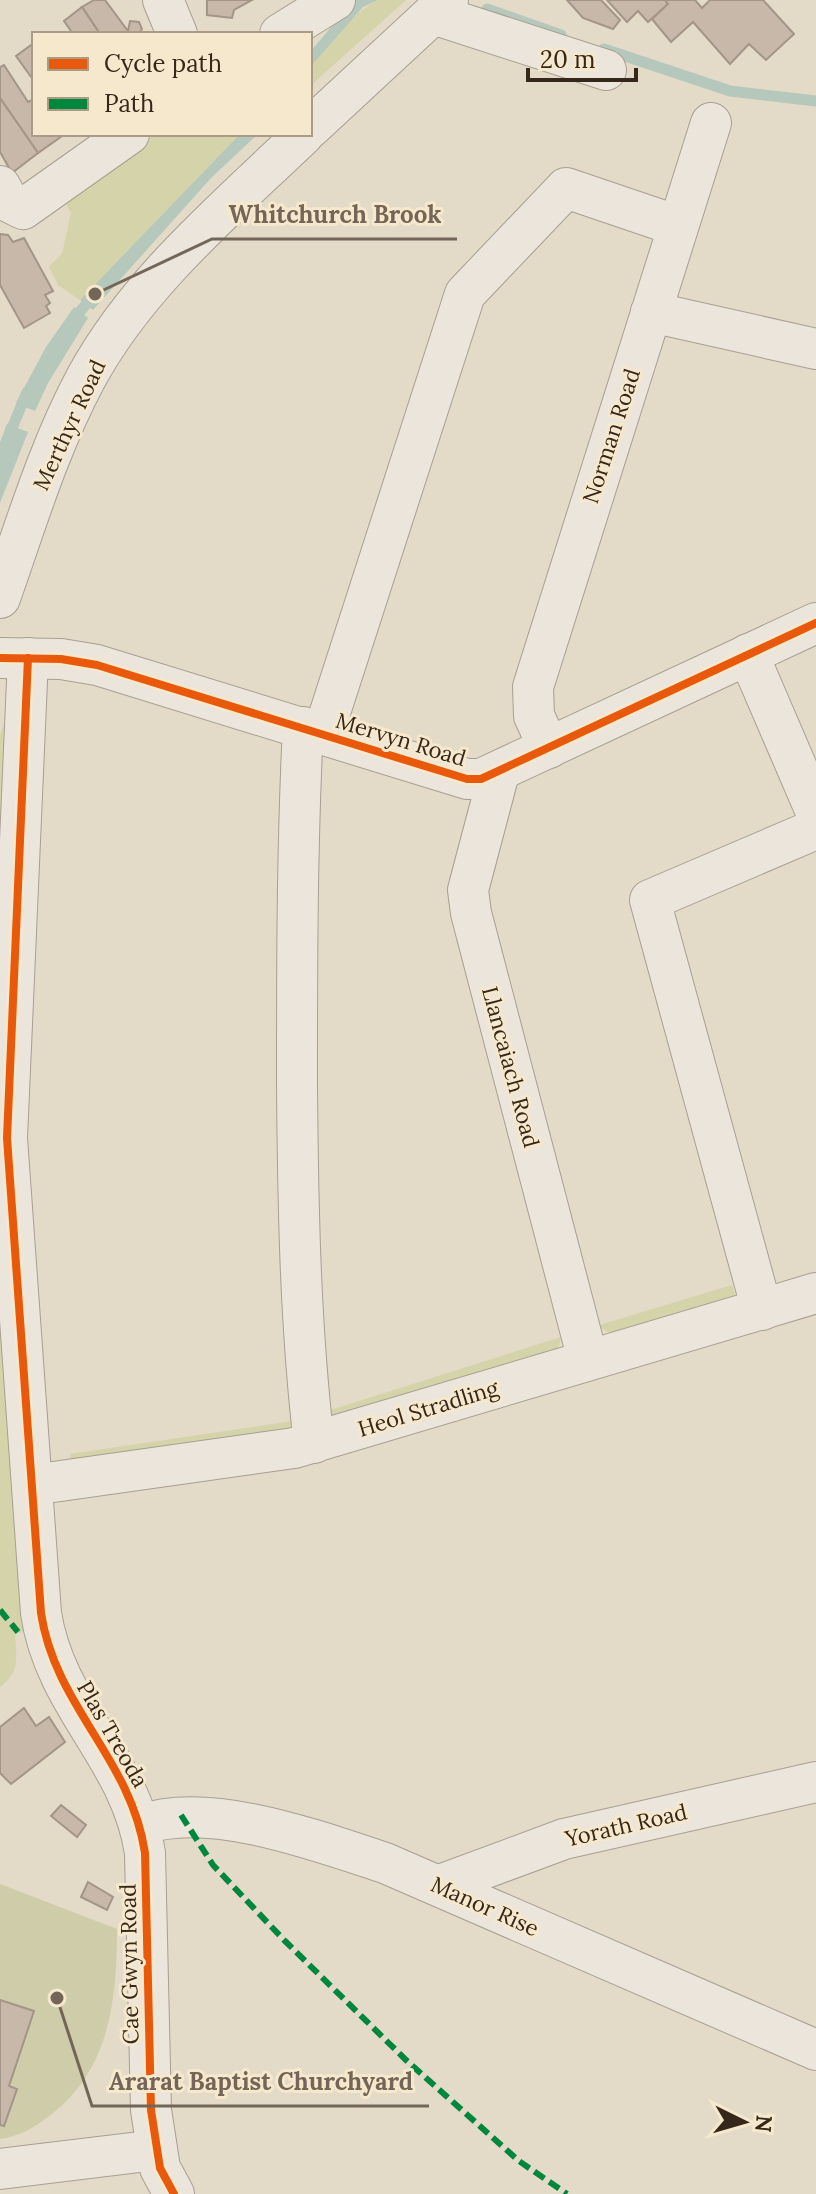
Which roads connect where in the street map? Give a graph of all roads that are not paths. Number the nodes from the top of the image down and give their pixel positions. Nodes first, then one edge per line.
1 (163, 0) edge
2 (335, 0) edge
3 (441, 7) edge
4 (176, 32) edge
5 (283, 32) edge
6 (606, 70) dead end
7 (711, 123) dead end
8 (312, 126) edge
9 (125, 136) edge
10 (302, 136) edge
11 (11, 197) edge
12 (678, 226) junction
13 (651, 312) junction
14 (816, 349) edge
15 (0, 598) edge
16 (816, 623) edge
17 (748, 654) junction
18 (14, 658) edge
19 (313, 731) junction
20 (549, 748) junction
21 (499, 773) junction
22 (816, 812) edge
23 (816, 829) edge
24 (816, 1293) edge
25 (762, 1310) junction
26 (588, 1360) junction
27 (314, 1443) junction
28 (32, 1485) junction
29 (816, 1782) edge
30 (141, 1825) junction
31 (440, 1885) junction
32 (816, 2050) edge
33 (156, 2150) junction
34 (0, 2169) edge
35 (174, 2194) edge

1 - 4 street
2 - 5 street
3 - 6 street
3 - 8 street
7 - 12 street, Norman Road
9 - 11 street
10 - 15 street, Merthyr Road
12 - 13 street, Norman Road
12 - 19 street
13 - 14 street
13 - 20 street, Norman Road
16 - 17 street, Mervyn Road
17 - 20 street, Mervyn Road
17 - 22 street
18 - 19 street, Mervyn Road
18 - 28 street, Plas Treoda
19 - 21 street, Mervyn Road
19 - 27 street
20 - 21 street, Mervyn Road
21 - 26 street, Llancaiach Road
23 - 25 street
24 - 25 street, Heol Stradling
25 - 26 street, Heol Stradling
26 - 27 street, Heol Stradling
27 - 28 street, Heol Stradling
28 - 30 street, Plas Treoda
29 - 31 street, Yorath Road
30 - 31 street, Manor Rise
30 - 33 street, Cae Gwyn Road
31 - 32 street, Manor Rise
33 - 34 street
33 - 35 street, Cae Gwyn Road

